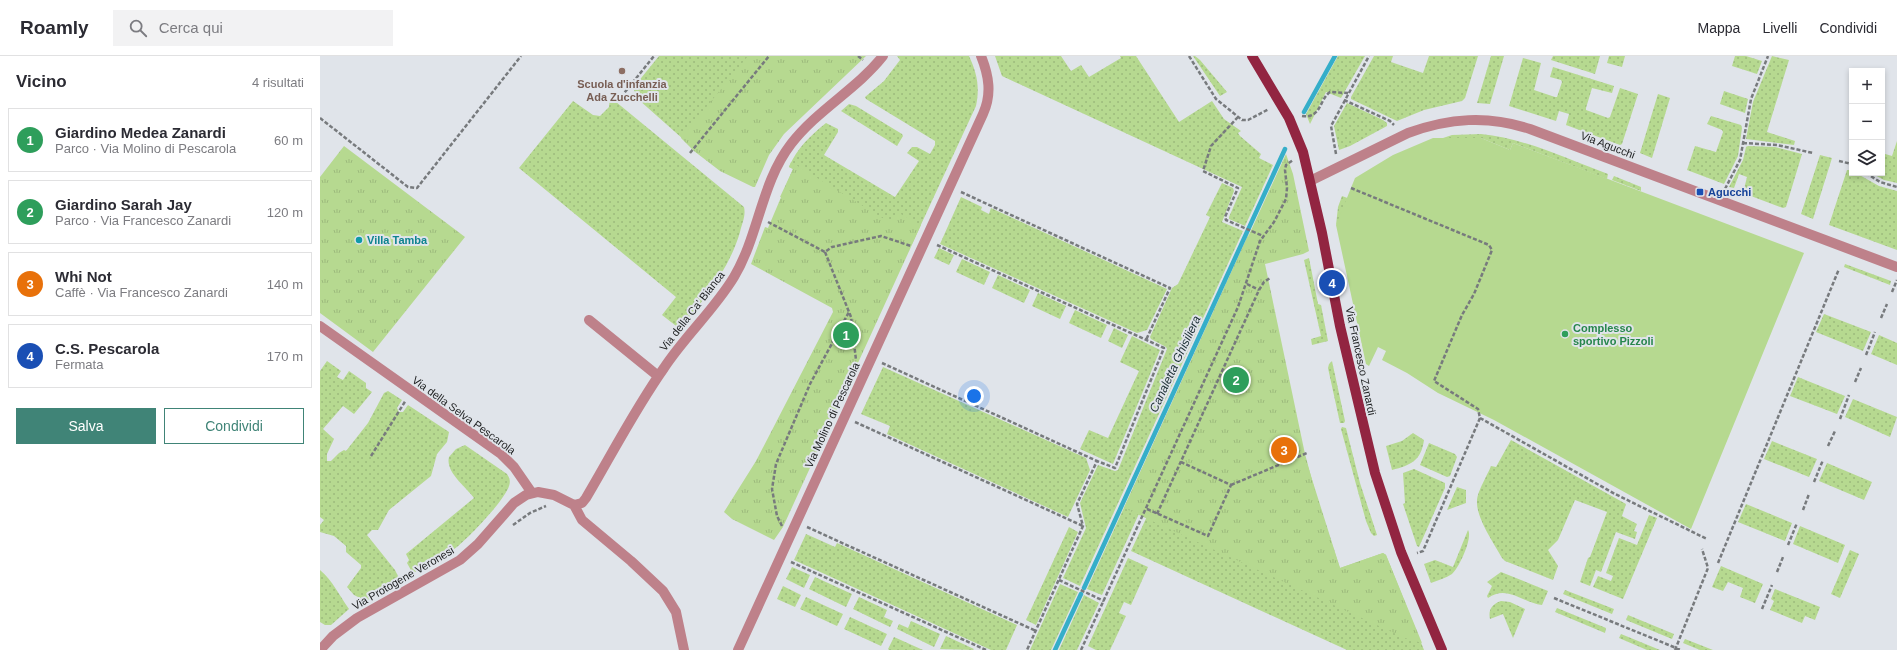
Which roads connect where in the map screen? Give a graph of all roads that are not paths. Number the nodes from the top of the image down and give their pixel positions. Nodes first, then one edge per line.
1 (883, 56) edge
2 (981, 56) edge
3 (1252, 56) edge
4 (1310, 181) junction
5 (1897, 267) edge
6 (589, 320) dead end
7 (320, 326) edge
8 (658, 376) junction
9 (532, 493) junction
10 (574, 505) junction
11 (320, 650) edge
12 (684, 650) edge
13 (738, 650) edge
14 (1442, 650) edge

1 - 8 street, Via della Ca' Bianca
2 - 13 street, Via Molino di Pescarola
3 - 4 main road, Via Francesco Zanardi
4 - 5 street, Via Agucchi
4 - 14 main road, Via Francesco Zanardi
6 - 8 street
7 - 9 street, Via della Selva Pescarola
8 - 10 street, Via della Ca' Bianca
9 - 10 street
9 - 11 street, Via Protogene Veronesi
10 - 12 street

